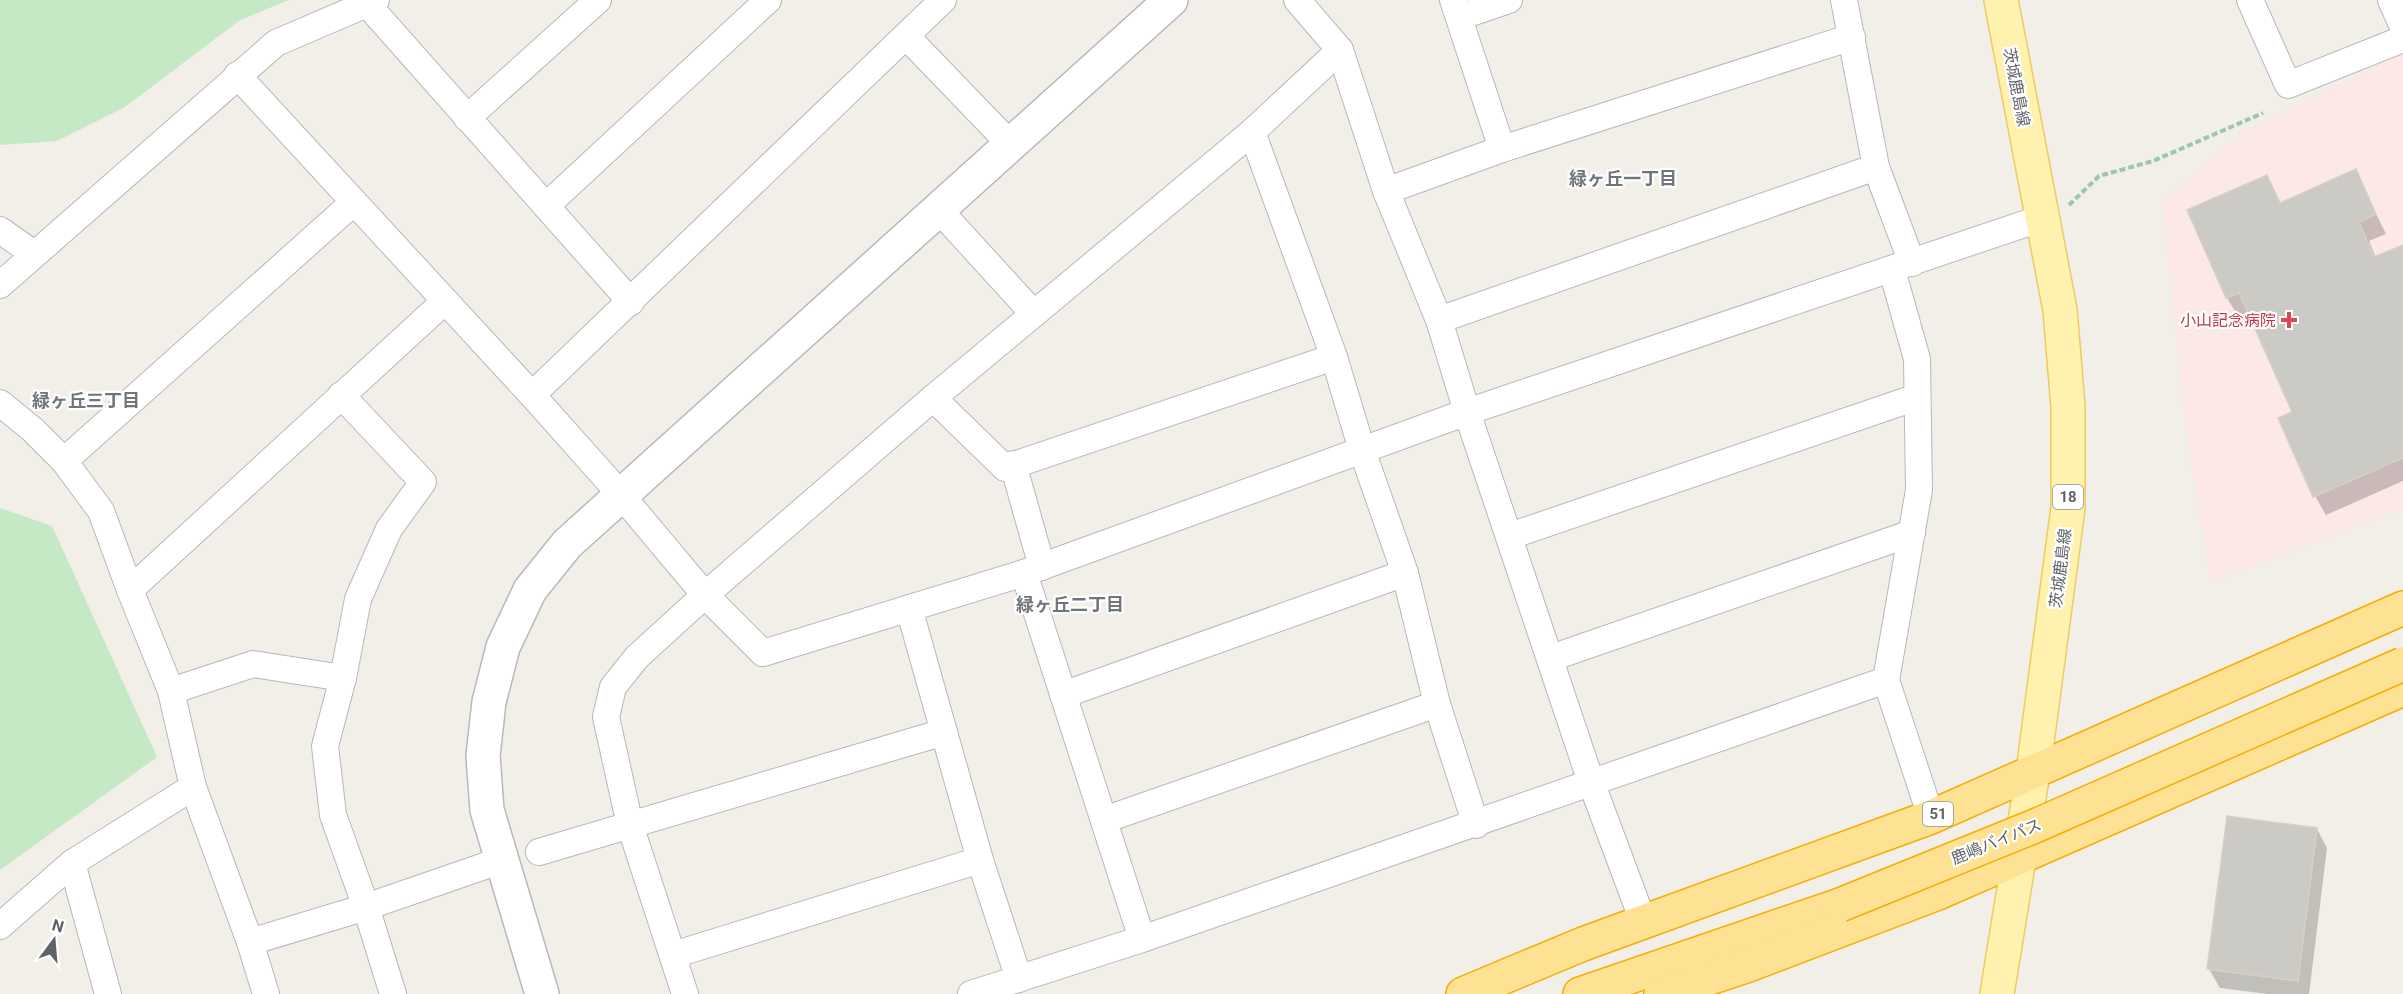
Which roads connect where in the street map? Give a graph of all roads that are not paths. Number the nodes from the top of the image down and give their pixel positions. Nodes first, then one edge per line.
1 (598, 0) edge
2 (768, 0) edge
3 (943, 0) edge
4 (1171, 0) edge
5 (1297, 0) edge
6 (1509, 0) edge
7 (1844, 0) edge
8 (2001, 0) edge
9 (2250, 0) edge
10 (2391, 0) edge
11 (371, 2) edge
12 (740, 9) edge
13 (1456, 9) edge
14 (2403, 27) edge
15 (906, 36) junction
16 (1851, 37) junction
17 (2403, 39) edge
18 (1340, 50) junction
19 (237, 75) junction
20 (467, 118) junction
21 (1252, 132) junction
22 (1011, 145) junction
23 (1502, 149) junction
24 (1875, 167) junction
25 (1386, 191) junction
26 (354, 202) junction
27 (546, 206) junction
28 (939, 210) junction
29 (2055, 212) junction
30 (0, 230) edge
31 (33, 254) junction
32 (1902, 267) junction
33 (0, 285) edge
34 (445, 301) junction
35 (631, 302) junction
36 (1034, 314) junction
37 (1439, 320) junction
38 (1335, 357) junction
39 (341, 395) junction
40 (532, 395) junction
41 (1917, 397) junction
42 (933, 398) junction
43 (0, 403) edge
44 (1467, 412) junction
45 (1362, 450) junction
46 (64, 461) junction
47 (1013, 464) junction
48 (622, 496) junction
49 (1912, 533) junction
50 (1510, 536) junction
51 (1033, 570) junction
52 (1405, 573) junction
53 (130, 590) junction
54 (705, 595) junction
55 (909, 608) junction
56 (2403, 608) edge
57 (1551, 658) junction
58 (2403, 664) edge
59 (343, 678) junction
60 (1886, 680) junction
61 (2403, 689) edge
62 (171, 692) junction
63 (1063, 695) junction
64 (1437, 704) junction
65 (944, 732) junction
66 (2033, 772) junction
67 (1591, 782) junction
68 (193, 787) junction
69 (1931, 817) junction
70 (1104, 820) junction
71 (630, 825) junction
72 (1476, 825) junction
73 (538, 852) dead end
74 (2019, 858) junction
75 (502, 860) junction
76 (980, 860) junction
77 (72, 863) junction
78 (366, 907) junction
79 (1643, 921) junction
80 (0, 926) edge
81 (1142, 939) junction
82 (250, 942) junction
83 (673, 955) junction
84 (1019, 979) junction
85 (108, 994) edge
86 (266, 994) edge
87 (393, 994) edge
88 (542, 994) edge
89 (685, 994) edge
90 (972, 994) edge
91 (1463, 994) edge
92 (1580, 994) edge
93 (1661, 994) edge
94 (1997, 994) edge

1 - 20 street
2 - 12 street
3 - 15 street
4 - 22 street
5 - 18 street
6 - 13 street
7 - 16 street
8 - 29 main road, 茨城鹿島線 / 18
9 - 17 street
10 - 14 street
11 - 19 street
11 - 20 street
12 - 27 street
13 - 23 street
15 - 22 street
15 - 35 street
16 - 23 street
16 - 24 street
18 - 21 street
18 - 25 street
19 - 26 street
19 - 31 street
20 - 27 street
21 - 36 street
21 - 38 street
22 - 28 street
23 - 25 street
24 - 32 street
24 - 37 street
25 - 37 street
26 - 34 street
26 - 46 street
27 - 35 street
28 - 36 street
28 - 48 street
29 - 32 street
29 - 66 main road, 茨城鹿島線 / 18
30 - 31 street
31 - 33 street
32 - 41 street
32 - 44 street
34 - 39 street
34 - 40 street
35 - 40 street
36 - 42 street
37 - 44 street
38 - 45 street
38 - 47 street
39 - 53 street
39 - 59 street
40 - 48 street
41 - 49 street
41 - 50 street
42 - 47 street
42 - 54 street
43 - 46 street
44 - 45 street
44 - 50 street
45 - 51 street
45 - 52 street
46 - 53 street
47 - 51 street
48 - 54 street
48 - 75 street
49 - 57 street
49 - 60 street
50 - 57 street
51 - 55 street
51 - 63 street
52 - 63 street
52 - 64 street
53 - 62 street
54 - 55 street
54 - 71 street
55 - 65 street
56 - 66 highway, 51
57 - 67 street
58 - 92 highway, 鹿嶋バイパス, bridge
59 - 62 street
59 - 78 street
60 - 67 street
60 - 69 street
61 - 74 highway
62 - 68 street
63 - 70 street
64 - 70 street
64 - 72 street
65 - 71 street
65 - 76 street
66 - 69 highway, 51
66 - 74 main road, 茨城鹿島線 / 18
67 - 72 street
67 - 79 street
68 - 77 street
68 - 82 street
69 - 79 highway, 51
70 - 81 street
71 - 73 street
71 - 83 street
72 - 81 street
74 - 93 highway
74 - 94 main road, 茨城鹿島線 / 18
75 - 78 street
75 - 88 street
76 - 83 street
76 - 84 street
77 - 80 street
77 - 85 street
78 - 82 street
78 - 87 street
79 - 91 highway, 51
81 - 84 street
82 - 86 street
83 - 89 street
84 - 90 street

